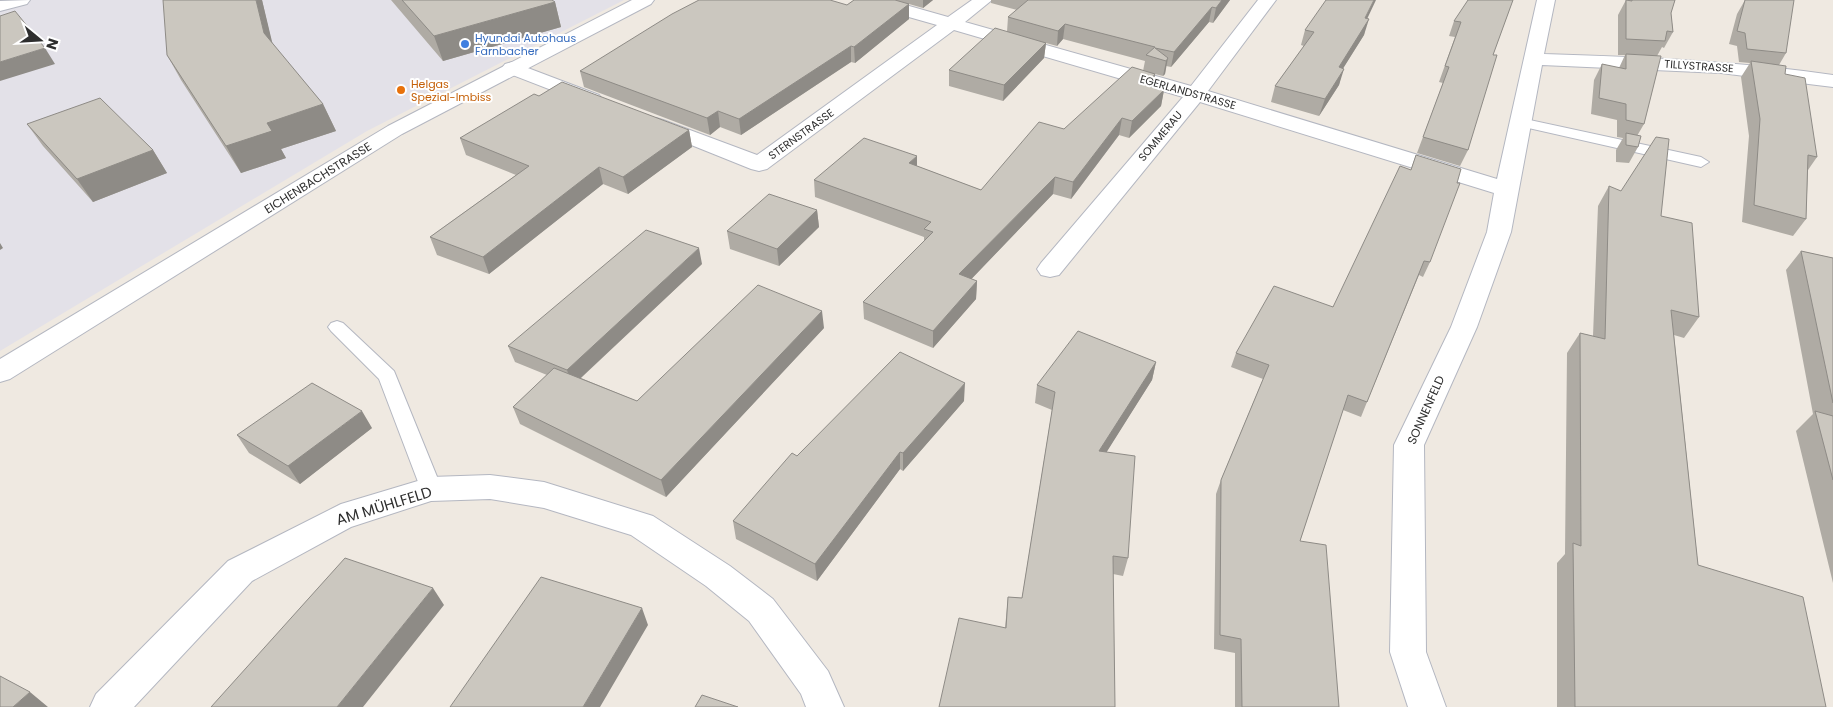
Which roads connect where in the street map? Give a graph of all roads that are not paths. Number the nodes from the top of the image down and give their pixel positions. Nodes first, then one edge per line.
1 (21, 0) edge
2 (645, 0) edge
3 (869, 0) edge
4 (983, 0) edge
5 (1267, 0) edge
6 (1546, 0) edge
7 (0, 6) edge
8 (952, 24) junction
9 (1533, 59) junction
10 (512, 68) junction
11 (1833, 81) edge
12 (1196, 94) junction
13 (612, 107) edge
14 (640, 118) edge
15 (1520, 122) junction
16 (1701, 162) dead end
17 (1506, 189) junction
18 (1050, 269) dead end
19 (337, 327) dead end
20 (0, 372) edge
21 (431, 489) junction
22 (109, 707) edge
23 (825, 707) edge
24 (1427, 707) edge

1 - 7 street
2 - 10 street, EICHENBACHSTRASSE
3 - 8 street, EGERLANDSTRASSE
4 - 8 street, STERNSTRASSE
5 - 12 street, SOMMERAU
6 - 9 street, SONNENFELD
8 - 12 street, EGERLANDSTRASSE
8 - 14 street, STERNSTRASSE
9 - 11 street, TILLYSTRASSE
9 - 15 street, SONNENFELD
10 - 13 street
10 - 20 street, EICHENBACHSTRASSE
12 - 17 street, EGERLANDSTRASSE
12 - 18 street, SOMMERAU
15 - 16 lane
15 - 17 street, SONNENFELD
17 - 24 street, SONNENFELD
19 - 21 lane
21 - 22 street, AM MÜHLFELD
21 - 23 street, AM MÜHLFELD

